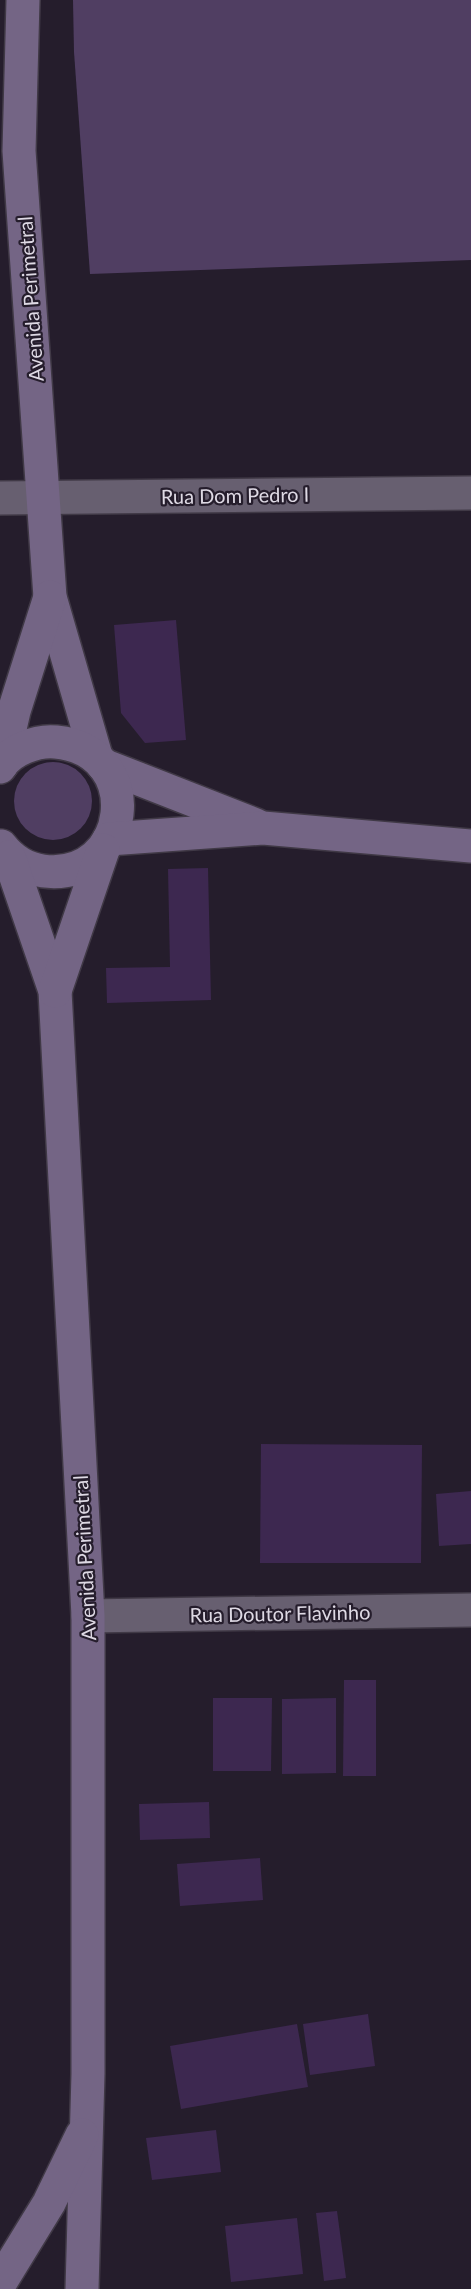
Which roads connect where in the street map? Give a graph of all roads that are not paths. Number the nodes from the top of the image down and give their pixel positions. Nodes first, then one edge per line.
1 (23, 0) edge
2 (471, 493) edge
3 (44, 497) junction
4 (0, 498) edge
5 (50, 597) junction
6 (99, 761) junction
7 (1, 766) edge
8 (263, 828) junction
9 (106, 844) junction
10 (471, 846) edge
11 (5, 851) edge
12 (55, 991) junction
13 (471, 1610) edge
14 (88, 1616) junction
15 (86, 2125) junction
16 (0, 2283) edge
17 (82, 2289) edge

1 - 3 main road, Avenida Perimetral
2 - 3 street, Rua Dom Pedro I
3 - 4 street, Rua Dom Pedro I
3 - 5 main road, Avenida Perimetral
5 - 6 main road, Avenida Perimetral
5 - 7 main road, Avenida Perimetral
6 - 7 main road
6 - 8 main road
6 - 9 main road, Avenida Perimetral
8 - 9 main road
8 - 10 main road
9 - 11 main road
9 - 12 main road, Avenida Perimetral
11 - 12 main road, Avenida Perimetral
12 - 14 main road, Avenida Perimetral
13 - 14 street, Rua Doutor Flavinho
14 - 15 main road, Avenida Perimetral
15 - 16 main road, Avenida Perimetral
15 - 17 main road, Avenida Perimetral

